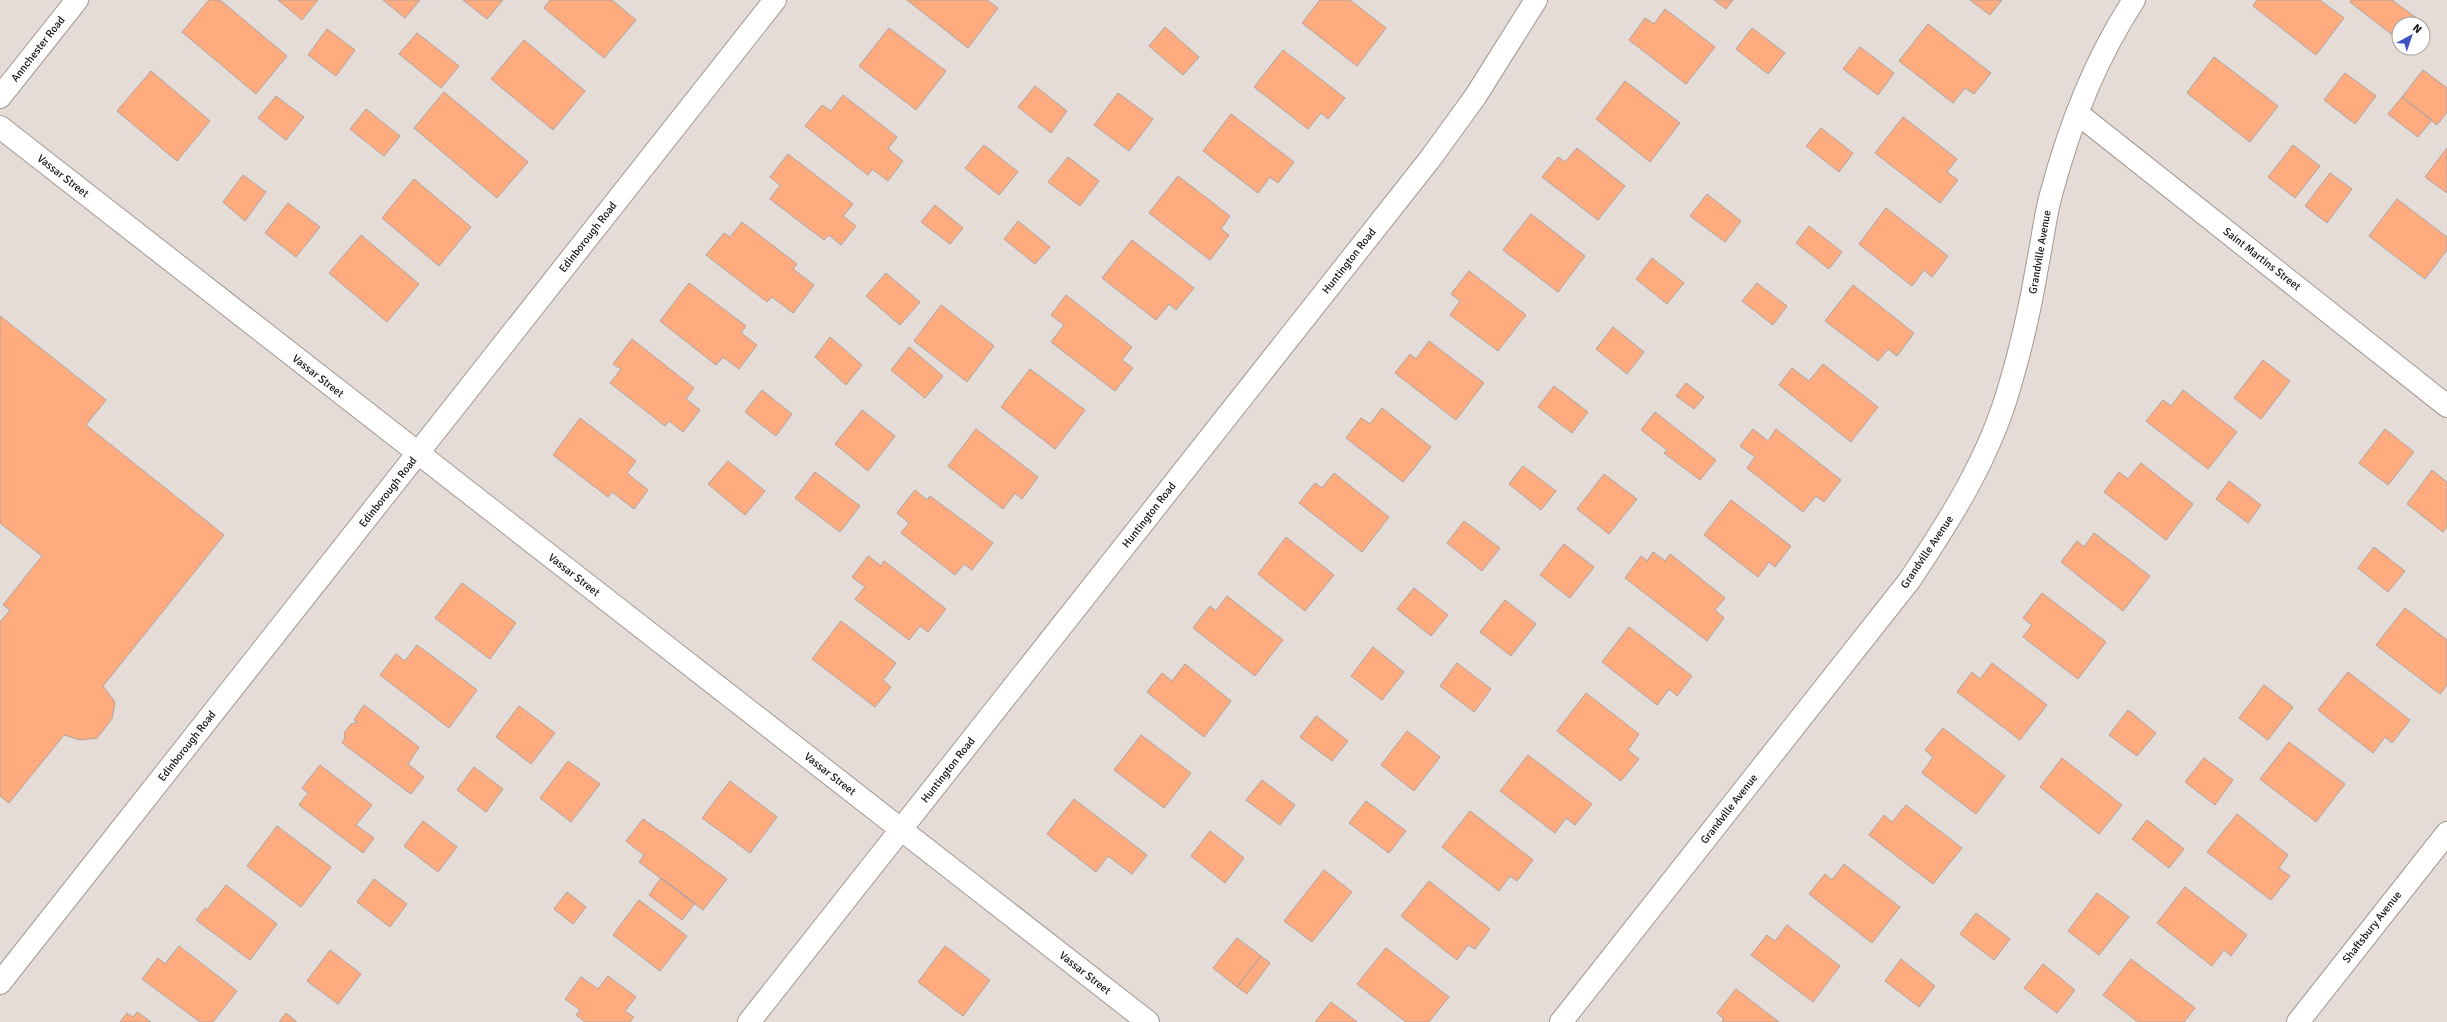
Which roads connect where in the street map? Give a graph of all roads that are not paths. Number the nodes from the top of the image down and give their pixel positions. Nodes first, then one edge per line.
1 (76, 0) edge
2 (776, 0) edge
3 (1536, 0) edge
4 (2134, 0) edge
5 (0, 97) edge
6 (2077, 113) junction
7 (0, 127) edge
8 (2447, 406) edge
9 (418, 454) junction
10 (901, 830) junction
11 (2447, 833) edge
12 (0, 983) edge
13 (749, 1022) edge
14 (1148, 1022) edge
15 (1561, 1022) edge
16 (2298, 1022) edge

1 - 5 street, Annchester Road
2 - 9 street, Edinborough Road
3 - 10 street, Huntington Road
4 - 6 street, Grandville Avenue
6 - 8 street, Saint Martins Street
6 - 15 street, Grandville Avenue
7 - 9 street, Vassar Street
9 - 10 street, Vassar Street
9 - 12 street, Edinborough Road
10 - 13 street, Huntington Road
10 - 14 street, Vassar Street
11 - 16 street, Shaftsbury Avenue

